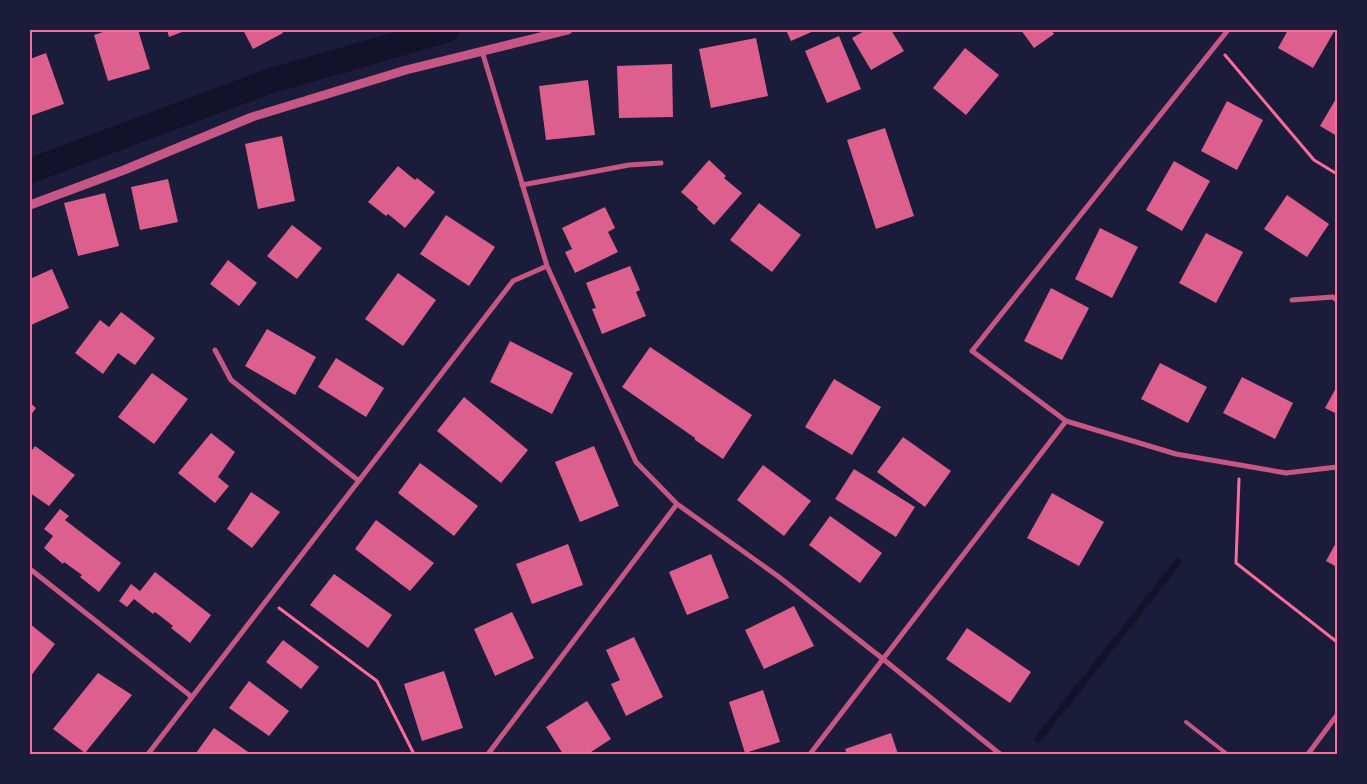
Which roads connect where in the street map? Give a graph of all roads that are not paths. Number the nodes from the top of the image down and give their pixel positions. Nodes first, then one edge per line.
1 (568, 30) edge
2 (1228, 30) edge
3 (482, 51) junction
4 (661, 163) dead end
5 (522, 185) junction
6 (30, 205) edge
7 (547, 266) junction
8 (1292, 300) dead end
9 (1337, 300) edge
10 (215, 350) dead end
11 (1066, 421) junction
12 (1337, 467) edge
13 (359, 481) junction
14 (677, 504) junction
15 (30, 569) edge
16 (883, 659) junction
17 (192, 697) junction
18 (1337, 715) edge
19 (1186, 722) dead end
20 (148, 754) edge
21 (488, 754) edge
22 (810, 754) edge
23 (1000, 754) edge
24 (1227, 754) edge
25 (1308, 754) edge

1 - 3 street
2 - 11 street
3 - 5 street
3 - 6 street
4 - 5 street
5 - 7 street
7 - 13 street
7 - 14 street
8 - 9 street
10 - 13 street
11 - 12 street
11 - 16 street
13 - 17 street
14 - 16 street
14 - 21 street
15 - 17 street
16 - 22 street
16 - 23 street
17 - 20 street
18 - 25 street
19 - 24 lane

